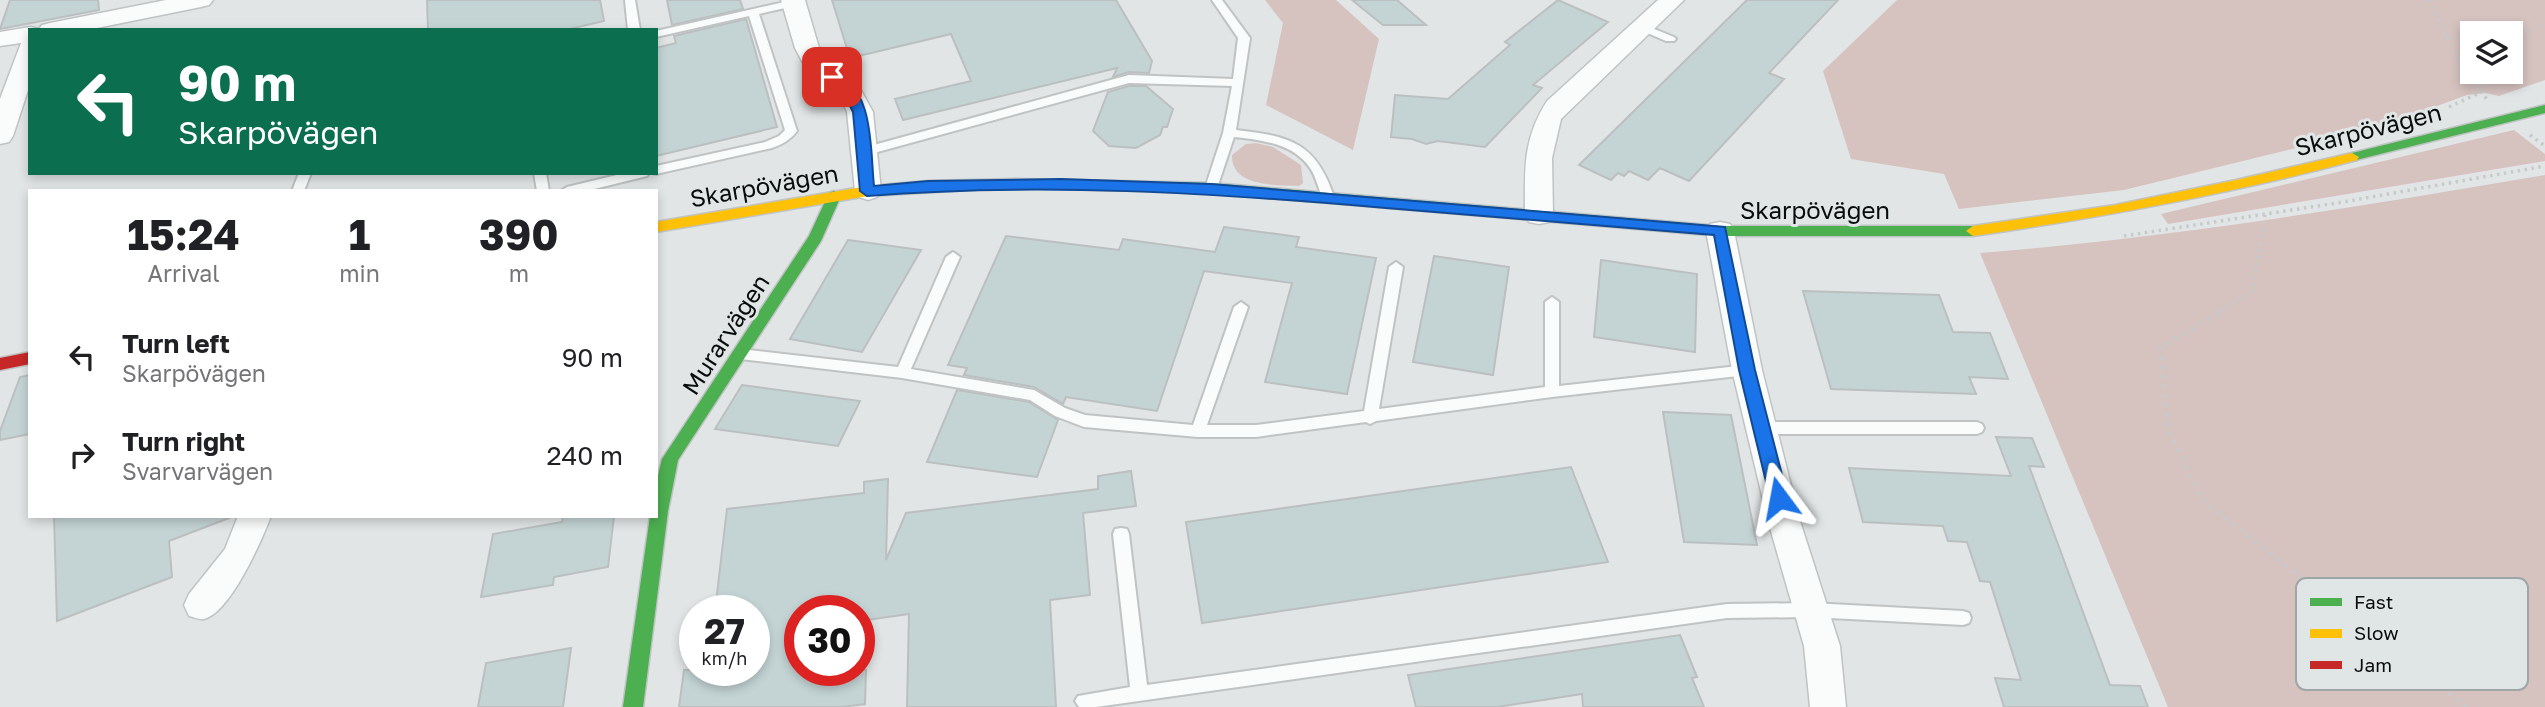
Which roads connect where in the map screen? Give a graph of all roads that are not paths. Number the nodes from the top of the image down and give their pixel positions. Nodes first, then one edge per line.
1 (201, 0) edge
2 (630, 0) edge
3 (1217, 0) edge
4 (794, 2) edge
5 (1662, 2) edge
6 (753, 13) junction
7 (1642, 27) junction
8 (60, 28) edge
9 (634, 28) edge
10 (28, 34) edge
11 (658, 34) edge
12 (0, 39) edge
13 (1670, 39) dead end
14 (28, 53) edge
15 (1238, 83) junction
16 (2545, 109) edge
17 (1228, 133) junction
18 (0, 136) edge
19 (863, 152) junction
20 (658, 170) edge
21 (635, 175) edge
22 (1211, 188) junction
23 (575, 189) edge
24 (867, 191) junction
25 (834, 196) junction
26 (1328, 197) junction
27 (1539, 215) junction
28 (658, 227) edge
29 (1720, 231) junction
30 (953, 257) dead end
31 (1396, 267) dead end
32 (1552, 302) dead end
33 (1241, 307) dead end
34 (740, 354) junction
35 (28, 358) edge
36 (0, 364) edge
37 (1747, 370) junction
38 (902, 373) junction
39 (1552, 392) junction
40 (1370, 418) junction
41 (1762, 428) junction
42 (1978, 428) dead end
43 (1198, 431) junction
44 (254, 518) edge
45 (1121, 534) dead end
46 (201, 605) dead end
47 (1811, 610) junction
48 (1963, 618) dead end
49 (1139, 693) junction
50 (1084, 701) dead end
51 (633, 707) edge
52 (1828, 707) edge

1 - 8 street
2 - 9 lane
3 - 15 lane
4 - 6 lane
4 - 19 street
5 - 7 street
6 - 11 lane
6 - 20 lane
7 - 13 lane
7 - 27 street
10 - 12 street
14 - 18 street
15 - 17 lane
15 - 19 lane
16 - 29 street, Skarpövägen
17 - 22 lane
17 - 26 lane
19 - 24 street
21 - 23 lane
22 - 24 street, Skarpövägen
22 - 26 street, Skarpövägen
24 - 25 street, Skarpövägen
25 - 28 street, Skarpövägen
25 - 34 street, Murarvägen
26 - 27 street, Skarpövägen
27 - 29 street, Skarpövägen
29 - 37 street
30 - 38 lane
31 - 40 lane
32 - 39 lane
33 - 43 lane
34 - 38 lane
34 - 51 street, Murarvägen
35 - 36 street
37 - 39 lane
37 - 41 street
38 - 43 lane
39 - 40 lane
40 - 43 lane
41 - 42 lane
41 - 47 street
44 - 46 street
45 - 49 lane
47 - 48 lane
47 - 49 lane
47 - 52 street
49 - 50 lane

